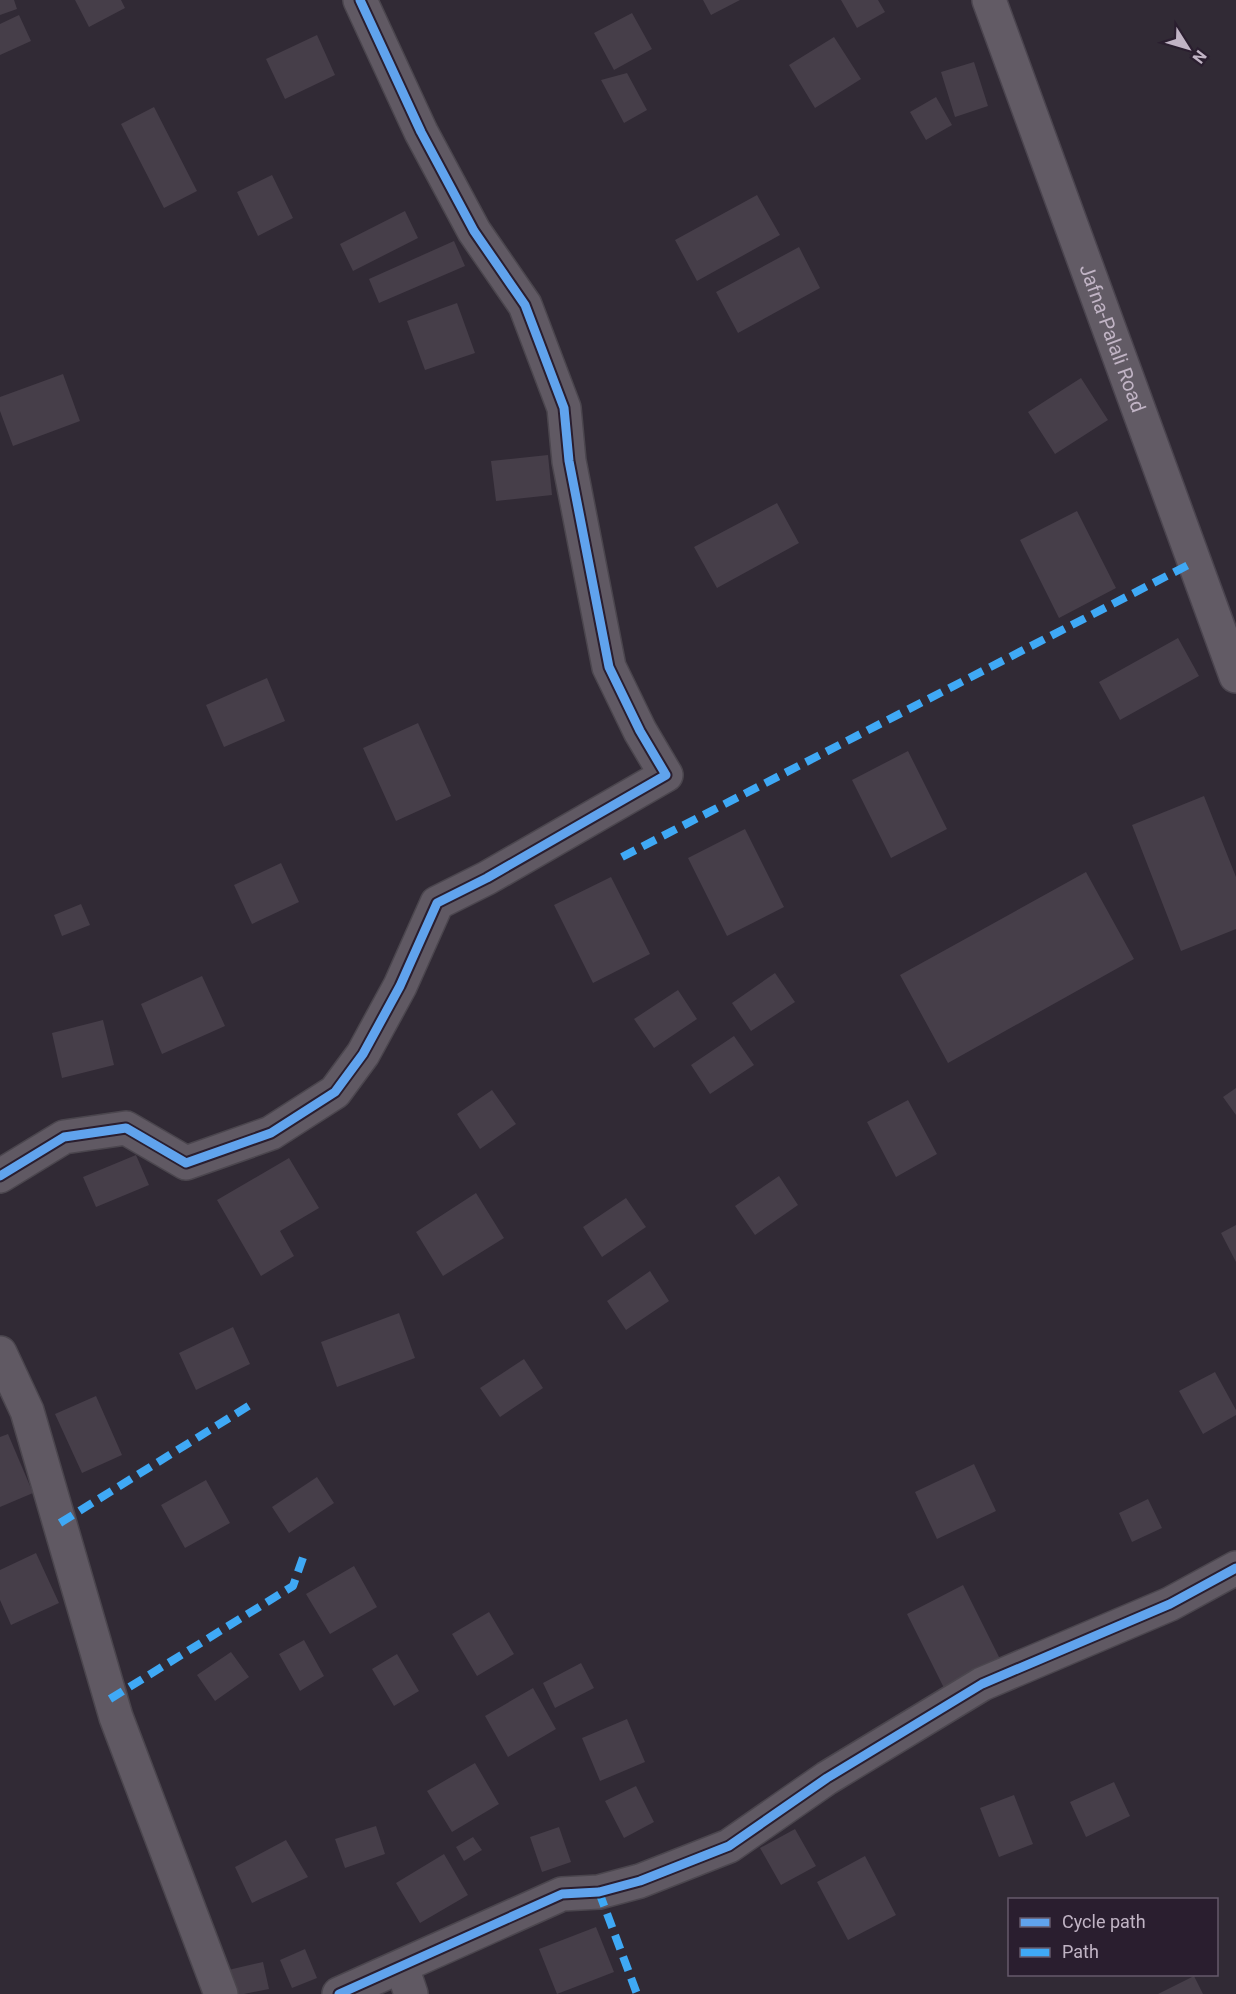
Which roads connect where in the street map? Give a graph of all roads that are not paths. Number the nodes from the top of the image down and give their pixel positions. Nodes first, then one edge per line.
1 (360, 0) edge
2 (989, 0) edge
3 (1236, 676) edge
4 (0, 1176) edge
5 (0, 1353) edge
6 (1236, 1568) edge
7 (407, 1981) edge
8 (221, 1994) edge
9 (339, 1994) edge

1 - 4 street
2 - 3 main road, Jafna-Palali Road
5 - 8 street
6 - 7 street
7 - 9 street

